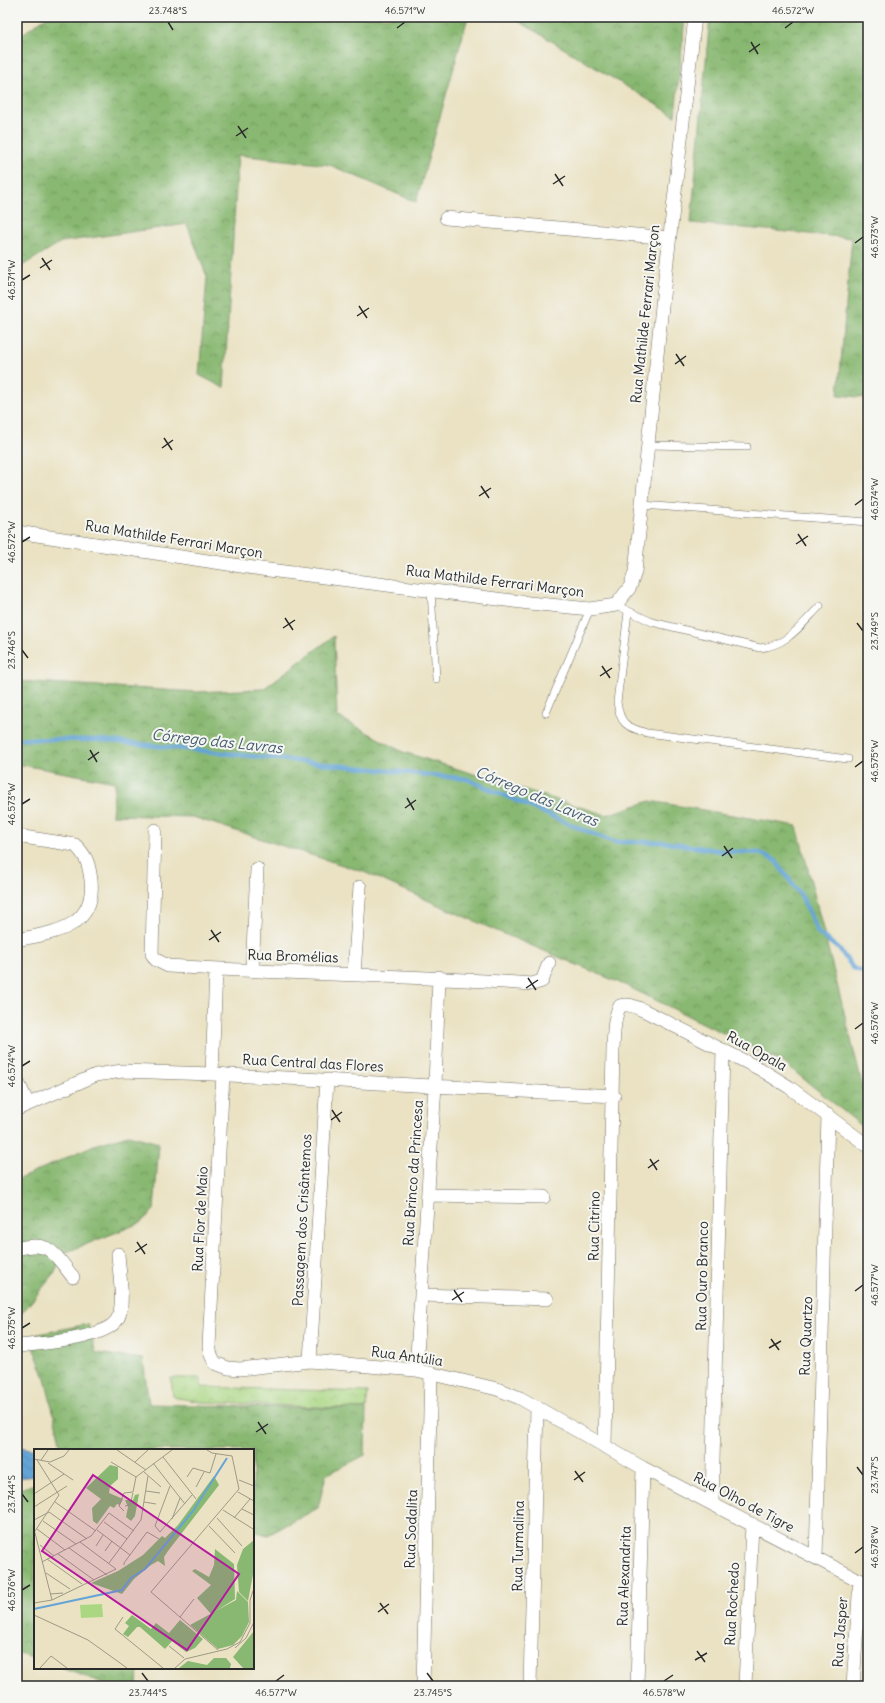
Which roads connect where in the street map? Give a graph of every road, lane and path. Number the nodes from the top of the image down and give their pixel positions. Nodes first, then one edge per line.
1 (695, 17) edge
2 (446, 218) dead end
3 (669, 238) junction
4 (648, 445) junction
5 (747, 447) dead end
6 (642, 505) junction
7 (868, 522) edge
8 (17, 532) edge
9 (431, 590) junction
10 (616, 605) junction
11 (820, 606) dead end
12 (590, 609) junction
13 (628, 612) junction
14 (436, 679) dead end
15 (546, 713) dead end
16 (848, 759) dead end
17 (155, 830) dead end
18 (17, 836) edge
19 (257, 868) dead end
20 (360, 887) dead end
21 (17, 940) edge
22 (549, 963) dead end
23 (216, 969) junction
24 (252, 971) junction
25 (354, 974) junction
26 (439, 977) junction
27 (620, 1006) joint
28 (723, 1050) junction
29 (217, 1074) junction
30 (17, 1080) edge
31 (327, 1080) junction
32 (435, 1086) junction
33 (614, 1096) junction
34 (22, 1106) edge
35 (828, 1116) junction
36 (868, 1146) edge
37 (428, 1195) junction
38 (544, 1198) dead end
39 (17, 1249) edge
40 (118, 1254) dead end
41 (73, 1277) dead end
42 (421, 1295) junction
43 (547, 1299) dead end
44 (17, 1346) edge
45 (310, 1361) junction
46 (215, 1363) joint
47 (416, 1370) junction
48 (431, 1373) junction
49 (537, 1408) junction
50 (605, 1447) junction
51 (643, 1468) junction
52 (712, 1502) junction
53 (752, 1524) junction
54 (816, 1558) junction
55 (864, 1582) edge
56 (423, 1686) edge
57 (530, 1686) edge
58 (637, 1686) edge
59 (745, 1686) edge
60 (853, 1686) edge

1 - 3 street, Rua Mathilde Ferrari Marçon
2 - 3 street
3 - 4 street, Rua Mathilde Ferrari Marçon
4 - 5 lane
4 - 6 street, Rua Mathilde Ferrari Marçon
6 - 7 lane
6 - 10 street, Rua Mathilde Ferrari Marçon
8 - 9 street, Rua Mathilde Ferrari Marçon
9 - 12 street, Rua Mathilde Ferrari Marçon
9 - 14 lane
10 - 12 street, Rua Mathilde Ferrari Marçon
10 - 13 lane
11 - 13 lane
12 - 15 lane
13 - 16 lane
17 - 23 street, Rua Bromélias
18 - 21 street
19 - 24 street
20 - 25 street
22 - 26 street, Rua Bromélias
23 - 24 street, Rua Bromélias
23 - 29 street, Rua Flor de Maio
24 - 25 street, Rua Bromélias
25 - 26 street, Rua Bromélias
26 - 32 street, Rua Brinco da Princesa
27 - 28 street, Rua Opala
27 - 33 street, Rua Citrino
28 - 35 street, Rua Opala
28 - 52 street, Rua Ouro Branco
29 - 31 street, Rua Central das Flores
29 - 34 street, Rua Central das Flores
29 - 46 street, Rua Flor de Maio
30 - 34 street
31 - 32 street, Rua Central das Flores
31 - 45 street, Passagem dos Crisântemos
32 - 33 street, Rua Central das Flores
32 - 37 street, Rua Brinco da Princesa
33 - 50 street, Rua Citrino
35 - 36 street, Rua Opala
35 - 54 street, Rua Quartzo
37 - 38 street
37 - 42 street, Rua Brinco da Princesa
39 - 41 street
40 - 44 street
42 - 43 street
42 - 47 street, Rua Brinco da Princesa
45 - 46 street, Rua Antúlia
45 - 47 street, Rua Antúlia
47 - 48 street, Rua Antúlia
48 - 49 street, Rua Antúlia
48 - 56 street, Rua Sodalita
49 - 50 street, Rua Antúlia
49 - 57 street, Rua Turmalina
50 - 51 street, Rua Olho de Tigre
51 - 52 street, Rua Olho de Tigre
51 - 58 street, Rua Alexandrita
52 - 53 street, Rua Olho de Tigre
53 - 54 street, Rua Olho de Tigre
53 - 59 street, Rua Rochedo
54 - 55 street, Rua Olho de Tigre
55 - 60 street, Rua Jasper

